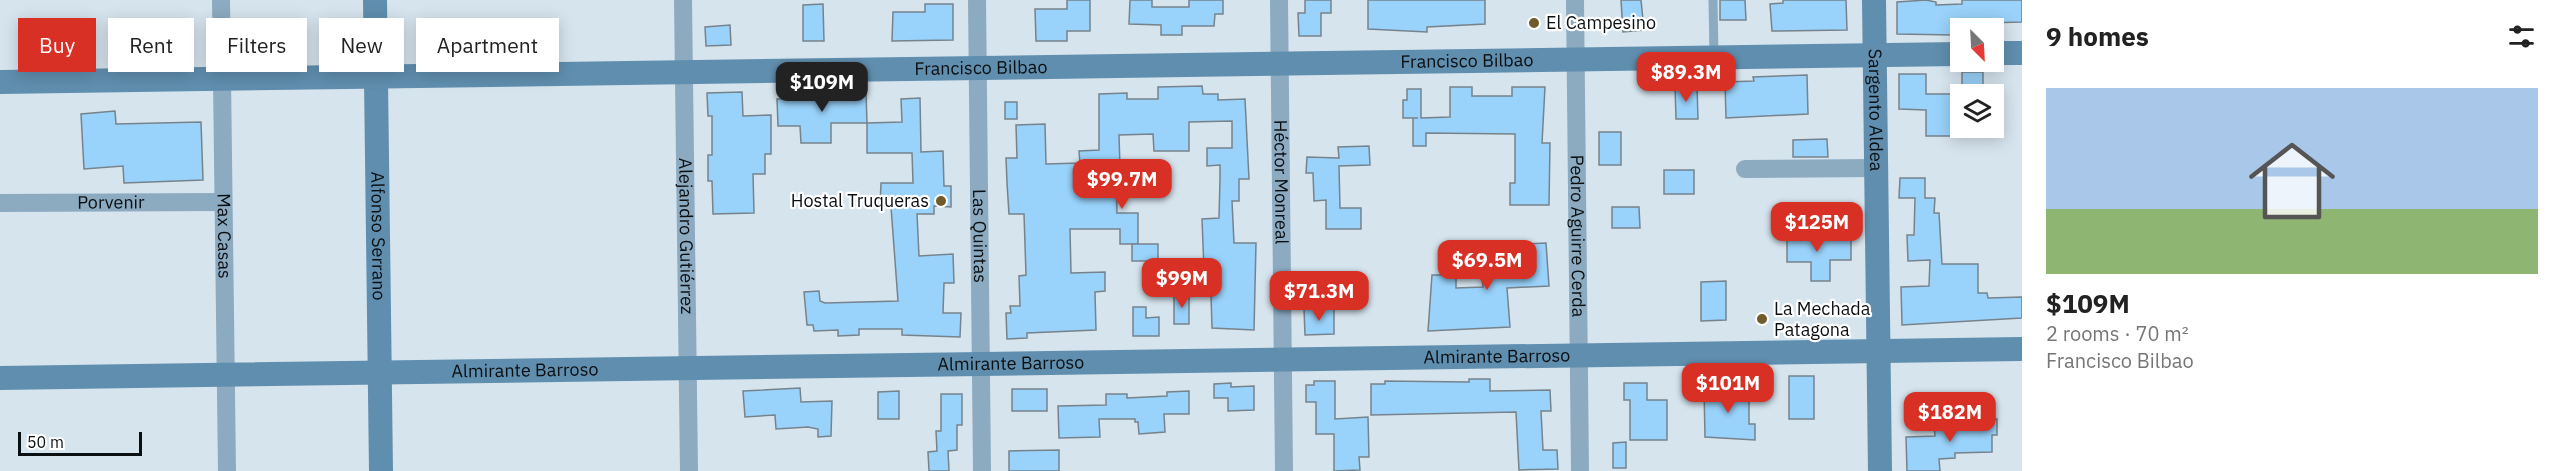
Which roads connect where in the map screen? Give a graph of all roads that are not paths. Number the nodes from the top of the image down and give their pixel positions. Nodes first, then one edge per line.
1 (221, 0) edge
2 (375, 0) edge
3 (683, 0) edge
4 (977, 0) edge
5 (1279, 0) edge
6 (1575, 0) edge
7 (1713, 0) edge
8 (1874, 0) edge
9 (2004, 53) edge
10 (2022, 53) edge
11 (1950, 54) edge
12 (1875, 55) junction
13 (1714, 57) junction
14 (1575, 59) junction
15 (1279, 63) junction
16 (978, 68) junction
17 (684, 72) junction
18 (376, 76) junction
19 (222, 79) junction
20 (0, 82) edge
21 (1877, 168) junction
22 (1744, 169) dead end
23 (224, 202) junction
24 (0, 203) edge
25 (2022, 349) edge
26 (1879, 351) junction
27 (1579, 355) junction
28 (1283, 360) junction
29 (981, 364) junction
30 (687, 368) junction
31 (380, 373) junction
32 (226, 376) junction
33 (0, 378) edge
34 (227, 471) edge
35 (381, 471) edge
36 (688, 471) edge
37 (982, 471) edge
38 (1284, 471) edge
39 (1580, 471) edge
40 (1880, 471) edge

1 - 19 street, Max Casas
2 - 18 street, Alfonso Serrano
3 - 17 street, Alejandro Gutiérrez
4 - 16 street, Las Quintas
5 - 15 street, Héctor Monreal
6 - 14 street, Pedro Aguirre Cerda
7 - 13 lane
8 - 12 street, Sargento Aldea
9 - 10 street
11 - 12 street, Francisco Bilbao
12 - 13 street, Francisco Bilbao
12 - 21 street, Sargento Aldea
13 - 14 street, Francisco Bilbao
14 - 15 street, Francisco Bilbao
14 - 27 street, Pedro Aguirre Cerda
15 - 16 street, Francisco Bilbao
15 - 28 street, Héctor Monreal
16 - 17 street, Francisco Bilbao
16 - 29 street, Las Quintas
17 - 18 street, Francisco Bilbao
17 - 30 street, Alejandro Gutiérrez
18 - 19 street, Francisco Bilbao
18 - 31 street, Alfonso Serrano
19 - 20 street, Francisco Bilbao
19 - 23 street, Max Casas
21 - 22 street
21 - 26 street, Sargento Aldea
23 - 24 street, Porvenir
23 - 32 street, Max Casas
25 - 26 street, Almirante Barroso
26 - 27 street, Almirante Barroso
26 - 40 street, Sargento Aldea
27 - 28 street, Almirante Barroso
27 - 39 street, Pedro Aguirre Cerda
28 - 29 street, Almirante Barroso
28 - 38 street, Héctor Monreal
29 - 30 street, Almirante Barroso
29 - 37 street, Las Quintas
30 - 31 street, Almirante Barroso
30 - 36 street, Alejandro Gutiérrez
31 - 32 street, Almirante Barroso
31 - 35 street, Alfonso Serrano
32 - 33 street, Almirante Barroso
32 - 34 street, Max Casas

